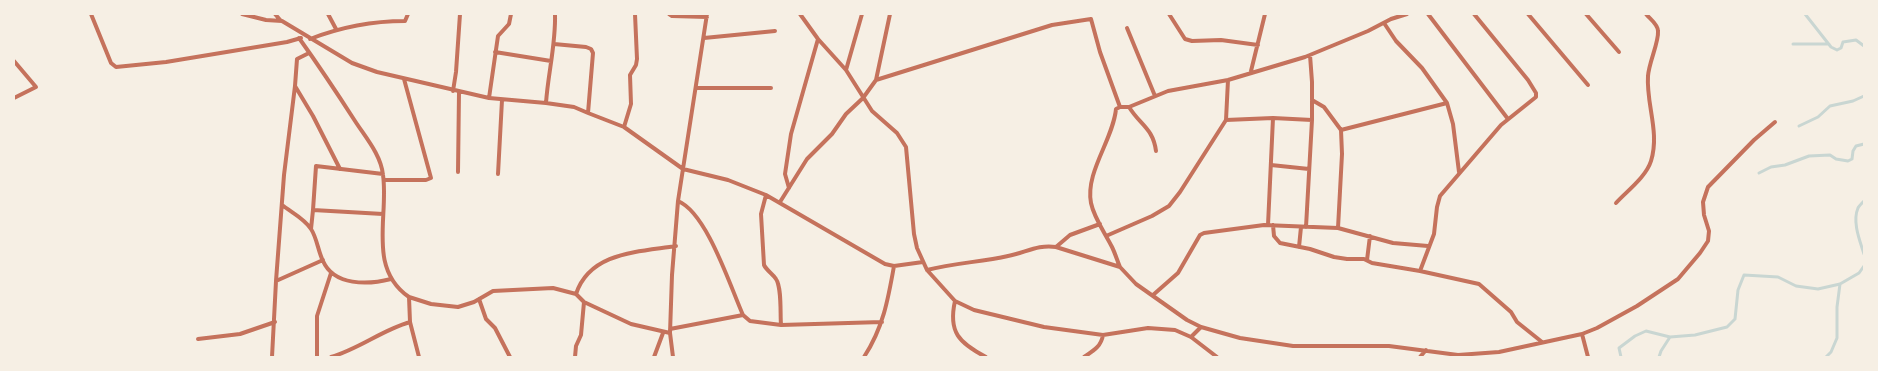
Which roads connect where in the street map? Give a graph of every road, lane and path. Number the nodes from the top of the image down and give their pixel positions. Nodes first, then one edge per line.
1 (91, 14) edge
2 (242, 14) edge
3 (275, 14) edge
4 (328, 14) edge
5 (408, 14) edge
6 (460, 14) edge
7 (511, 14) edge
8 (555, 14) edge
9 (635, 14) edge
10 (669, 14) edge
11 (800, 14) edge
12 (862, 14) edge
13 (890, 14) edge
14 (1168, 14) edge
15 (1265, 14) edge
16 (1407, 14) edge
17 (1428, 14) edge
18 (1474, 14) edge
19 (1528, 14) edge
20 (1586, 14) edge
21 (1646, 14) edge
22 (707, 15) edge
23 (1398, 15) edge
24 (1091, 16) edge
25 (282, 21) junction
26 (1384, 23) junction
27 (1127, 28) dead end
28 (336, 29) junction
29 (775, 31) dead end
30 (304, 36) junction
31 (299, 38) junction
32 (704, 38) junction
33 (310, 39) junction
34 (818, 39) junction
35 (554, 44) junction
36 (1258, 45) junction
37 (309, 52) junction
38 (495, 52) junction
39 (1619, 52) dead end
40 (1310, 55) junction
41 (14, 61) edge
42 (551, 61) junction
43 (846, 70) junction
44 (1251, 72) junction
45 (404, 79) junction
46 (876, 80) junction
47 (1228, 80) junction
48 (1588, 85) dead end
49 (295, 86) junction
50 (697, 88) junction
51 (772, 88) dead end
52 (453, 91) junction
53 (459, 92) junction
54 (1155, 96) junction
55 (14, 98) edge
56 (489, 98) junction
57 (862, 98) junction
58 (502, 100) junction
59 (1312, 100) junction
60 (546, 103) junction
61 (1447, 103) junction
62 (1120, 107) junction
63 (1129, 107) junction
64 (588, 113) junction
65 (1273, 118) junction
66 (1508, 119) junction
67 (1226, 120) junction
68 (1312, 120) junction
69 (1775, 122) dead end
70 (624, 127) junction
71 (1341, 130) junction
72 (1156, 151) dead end
73 (1271, 165) junction
74 (340, 169) junction
75 (683, 169) junction
76 (1309, 169) junction
77 (458, 172) dead end
78 (1459, 172) junction
79 (383, 174) junction
80 (498, 174) dead end
81 (384, 180) junction
82 (789, 188) junction
83 (766, 195) junction
84 (678, 201) junction
85 (780, 202) junction
86 (1616, 203) dead end
87 (282, 205) junction
88 (313, 210) junction
89 (383, 214) junction
90 (1100, 224) junction
91 (1271, 225) junction
92 (1301, 227) junction
93 (1306, 227) junction
94 (1338, 228) junction
95 (311, 229) junction
96 (1106, 236) junction
97 (1370, 236) junction
98 (676, 246) junction
99 (1428, 246) junction
100 (1056, 247) junction
101 (1299, 247) junction
102 (323, 260) junction
103 (1367, 260) junction
104 (923, 262) junction
105 (894, 266) junction
106 (1120, 267) junction
107 (927, 270) junction
108 (1420, 271) junction
109 (331, 273) junction
110 (391, 279) junction
111 (276, 281) junction
112 (576, 294) junction
113 (1153, 295) junction
114 (409, 297) junction
115 (479, 299) junction
116 (955, 301) junction
117 (584, 302) junction
118 (743, 315) junction
119 (275, 322) junction
120 (410, 322) junction
121 (882, 322) junction
122 (781, 325) junction
123 (1201, 327) junction
124 (670, 331) junction
125 (663, 333) junction
126 (1582, 334) junction
127 (1103, 335) junction
128 (1191, 337) junction
129 (198, 340) dead end
130 (1542, 342) junction
131 (1426, 350) junction
132 (974, 351) junction
133 (272, 357) edge
134 (317, 357) edge
135 (331, 357) edge
136 (419, 357) edge
137 (510, 357) edge
138 (575, 357) edge
139 (654, 357) edge
140 (673, 357) edge
141 (864, 357) edge
142 (973, 357) edge
143 (986, 357) edge
144 (1084, 357) edge
145 (1217, 357) edge
146 (1420, 357) edge
147 (1588, 357) edge

1 - 31 street
2 - 25 street
3 - 25 street
4 - 28 street
5 - 28 street
6 - 52 street
7 - 38 street
8 - 35 street
9 - 70 street
10 - 22 street
11 - 34 street
12 - 43 street
13 - 46 street
14 - 36 street
15 - 36 street
16 - 23 street
17 - 66 street
18 - 66 street
19 - 48 street
20 - 39 street
21 - 86 street
22 - 32 street
23 - 26 street
24 - 46 street
24 - 62 street
25 - 30 street
26 - 40 street
26 - 61 street
27 - 54 street
28 - 33 street
29 - 32 street
30 - 31 street
30 - 33 street
31 - 37 street
32 - 50 street
33 - 45 street
34 - 43 street
34 - 82 street
35 - 42 street
35 - 64 street
36 - 44 street
37 - 49 street
37 - 79 street
38 - 42 street
38 - 56 street
40 - 44 street
40 - 59 street
41 - 55 street
42 - 60 street
43 - 57 street
44 - 47 street
45 - 52 street
45 - 81 street
46 - 57 street
47 - 54 street
47 - 67 street
49 - 74 street
49 - 87 street
50 - 51 street
50 - 75 street
52 - 53 street
53 - 56 street
53 - 77 street
54 - 63 street
56 - 58 street
57 - 82 street
57 - 104 street
58 - 60 street
58 - 80 street
59 - 68 street
59 - 71 street
60 - 64 street
61 - 71 street
61 - 78 street
62 - 63 street
62 - 90 street
63 - 72 street
64 - 70 street
65 - 67 street
65 - 68 street
65 - 73 street
66 - 78 street
67 - 96 street
68 - 76 street
69 - 126 street
70 - 75 street
71 - 94 street
73 - 76 street
73 - 91 street
74 - 79 street
74 - 88 street
75 - 83 street
75 - 84 street
76 - 93 street
78 - 99 street
79 - 81 street
81 - 89 street
82 - 85 street
83 - 85 street
83 - 122 street
84 - 98 street
84 - 118 street
85 - 105 street
87 - 95 street
87 - 111 street
88 - 89 street
88 - 95 street
89 - 110 street
90 - 96 street
90 - 100 street
91 - 92 street
91 - 101 street
91 - 113 street
92 - 93 street
92 - 101 street
93 - 94 street
94 - 97 street
95 - 102 street
96 - 106 street
97 - 99 street
97 - 103 street
98 - 112 street
98 - 124 street
99 - 108 street
100 - 106 street
100 - 107 street
101 - 103 street
102 - 109 street
102 - 111 street
103 - 108 street
104 - 105 street
104 - 107 street
105 - 121 street
106 - 113 street
107 - 116 street
108 - 130 street
109 - 110 street
109 - 134 street
110 - 114 street
111 - 119 street
112 - 115 street
112 - 117 street
113 - 123 street
114 - 115 street
114 - 120 street
115 - 137 street
116 - 127 street
116 - 132 street
117 - 125 street
117 - 138 street
118 - 122 street
118 - 124 street
119 - 129 street
119 - 133 street
120 - 135 street
120 - 136 street
121 - 122 street
121 - 141 street
123 - 128 street
123 - 131 street
124 - 125 street
124 - 140 street
125 - 139 street
126 - 130 street
126 - 147 street
127 - 128 street
127 - 144 street
128 - 145 street
130 - 131 street
131 - 146 street
132 - 142 street
132 - 143 street

